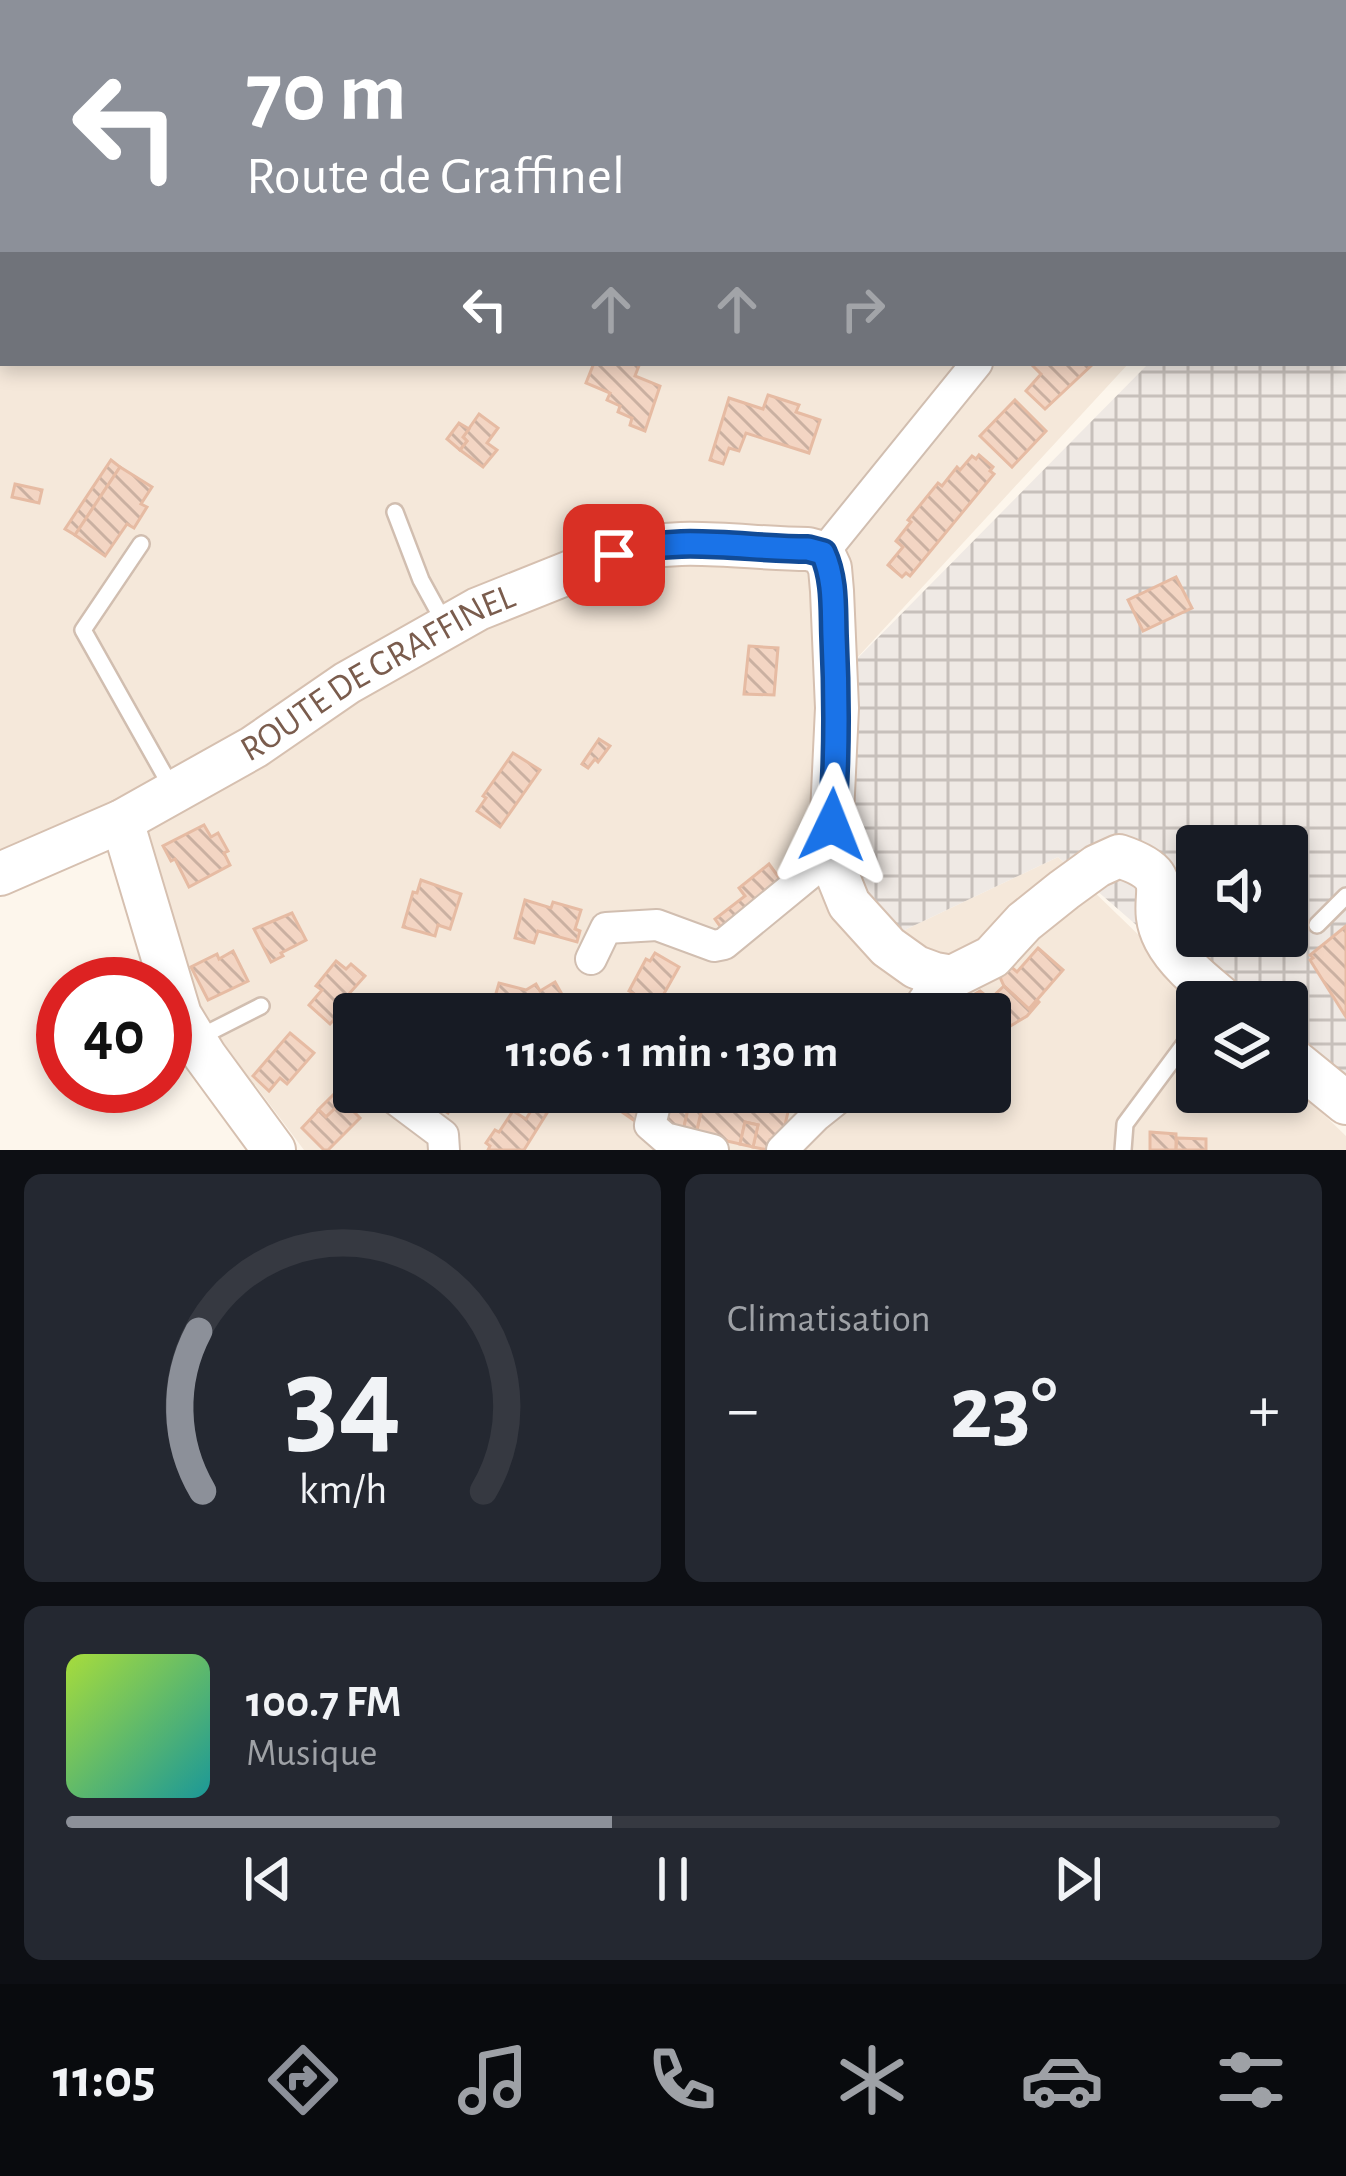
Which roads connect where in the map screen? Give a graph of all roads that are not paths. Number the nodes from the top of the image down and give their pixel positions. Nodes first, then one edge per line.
1 (975, 366) edge
2 (395, 512) dead end
3 (141, 544) dead end
4 (823, 553) junction
5 (443, 628) junction
6 (174, 792) junction
7 (122, 821) junction
8 (830, 857) junction
9 (0, 874) edge
10 (1346, 896) edge
11 (1317, 925) dead end
12 (591, 959) dead end
13 (934, 974) junction
14 (1195, 981) edge
15 (927, 993) edge
16 (261, 1006) dead end
17 (195, 1040) junction
18 (1176, 1057) edge
19 (1308, 1071) edge
20 (1346, 1103) edge
21 (413, 1113) edge
22 (653, 1113) edge
23 (820, 1113) edge
24 (274, 1150) edge
25 (444, 1150) edge
26 (713, 1150) edge
27 (782, 1150) edge
28 (1123, 1150) edge

1 - 4 street
2 - 5 lane
3 - 6 lane
4 - 5 street, ROUTE DE GRAFFINEL
4 - 8 street
5 - 6 street, ROUTE DE GRAFFINEL
6 - 7 street, ROUTE DE GRAFFINEL
7 - 9 street, ROUTE DE GRAFFINEL
7 - 17 street
8 - 12 street
8 - 13 street
10 - 11 lane
13 - 14 street
13 - 15 street
16 - 17 lane
17 - 24 street
18 - 28 lane
19 - 20 street
21 - 25 street
22 - 26 street
23 - 27 street

